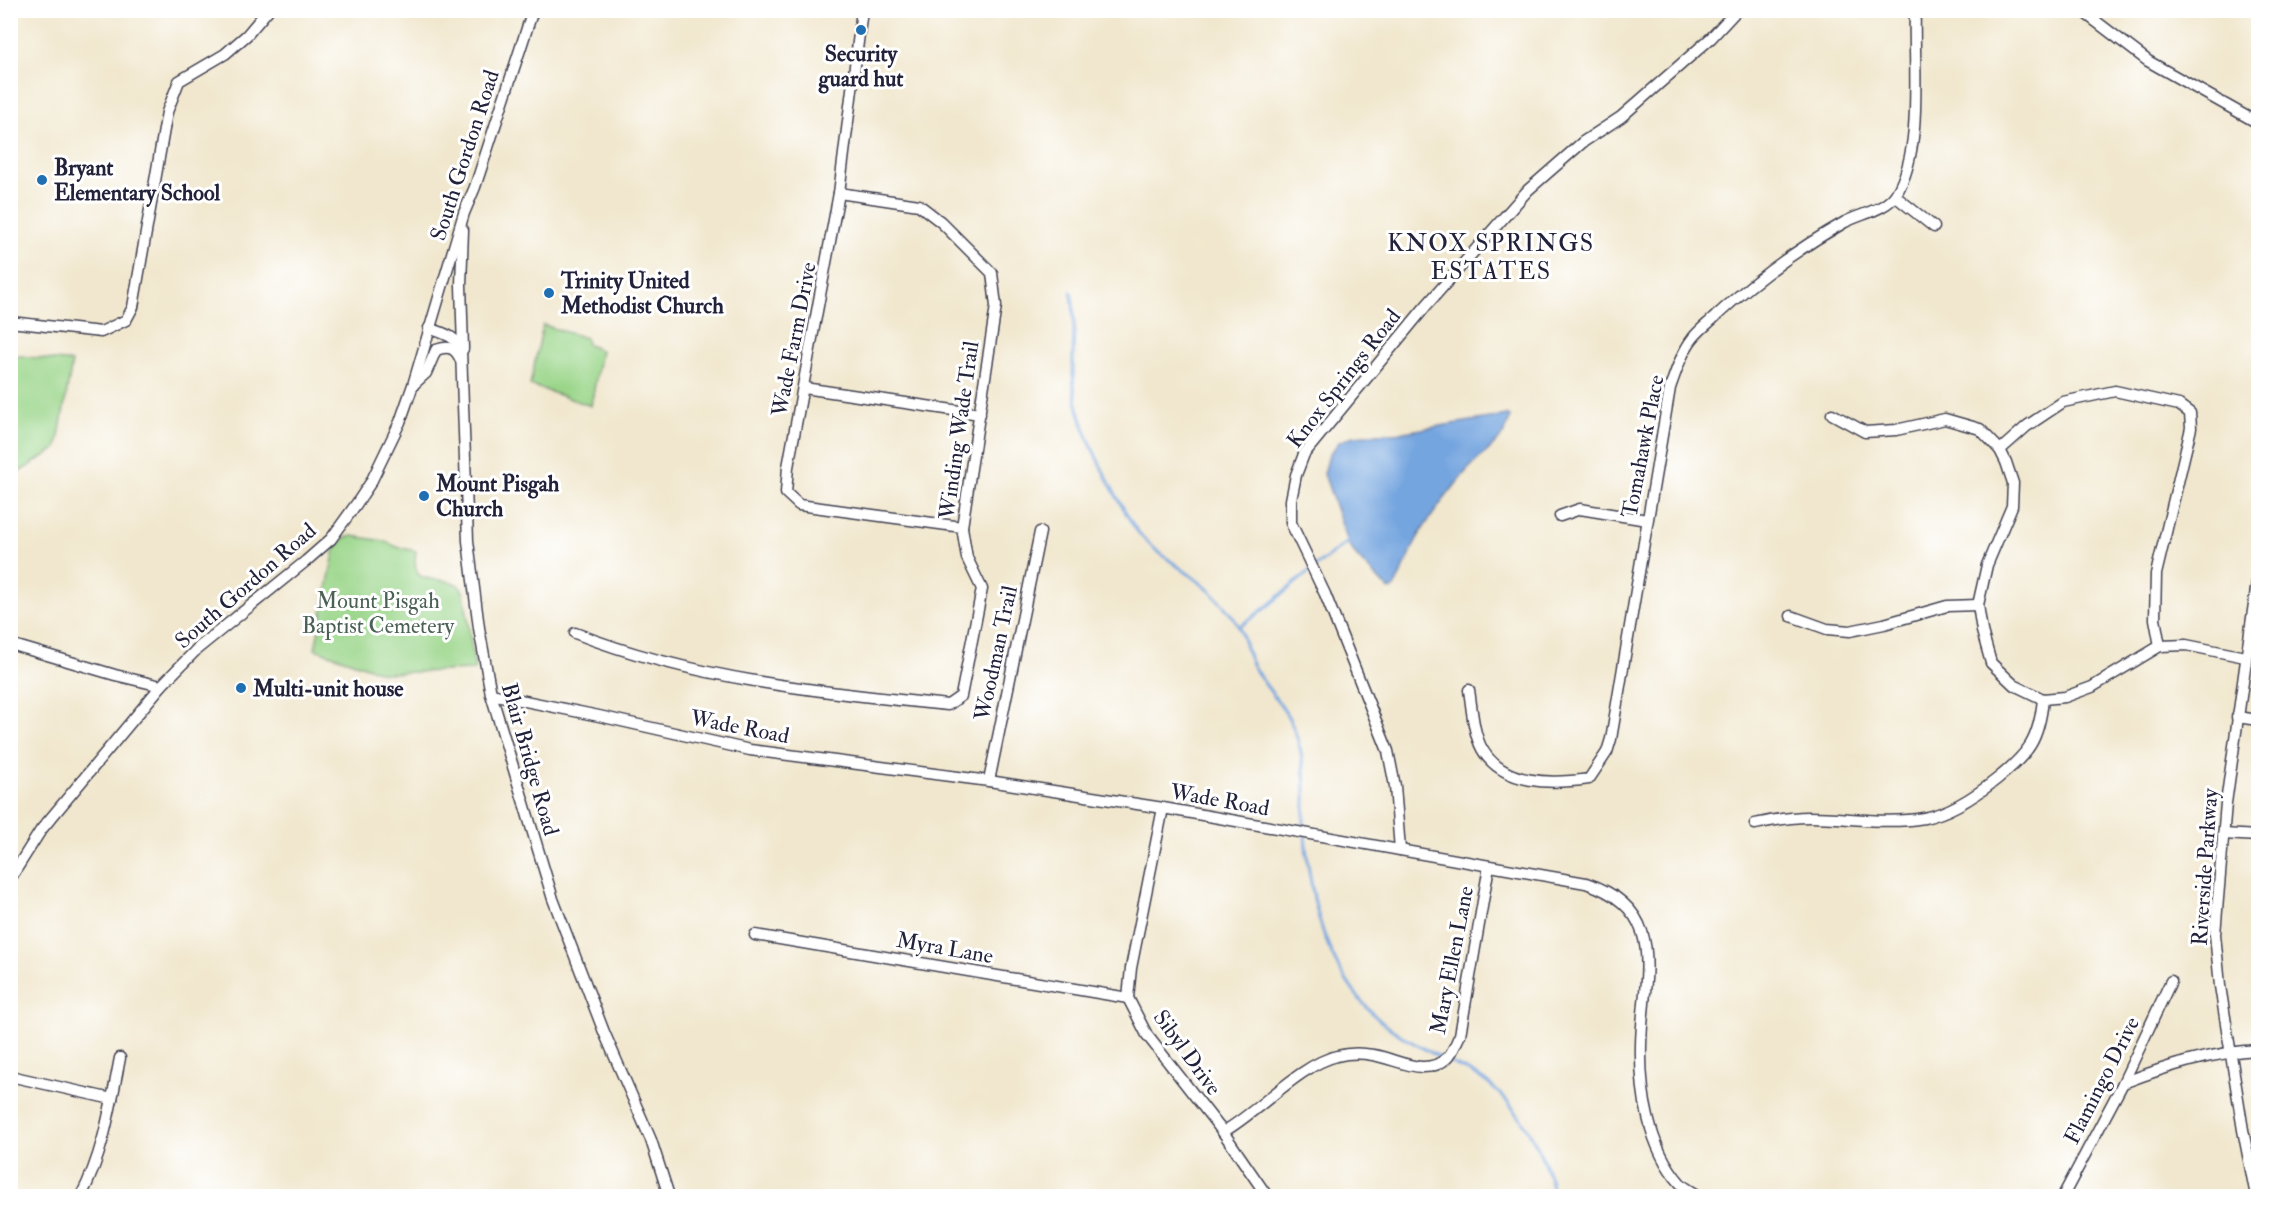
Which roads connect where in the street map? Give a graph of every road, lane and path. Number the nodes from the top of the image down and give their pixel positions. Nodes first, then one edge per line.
1 (268, 10) edge
2 (533, 10) edge
3 (862, 10) edge
4 (1737, 10) edge
5 (1915, 10) edge
6 (2081, 10) edge
7 (2259, 123) edge
8 (839, 193) junction
9 (1895, 196) junction
10 (464, 213) junction
11 (1934, 227) dead end
12 (10, 322) edge
13 (429, 327) junction
14 (463, 364) junction
15 (413, 385) junction
16 (804, 388) junction
17 (980, 414) junction
18 (1832, 414) dead end
19 (2000, 450) junction
20 (1560, 516) dead end
21 (1647, 520) junction
22 (962, 527) junction
23 (1040, 532) dead end
24 (2259, 575) edge
25 (1977, 605) junction
26 (1791, 616) dead end
27 (575, 633) dead end
28 (10, 644) edge
29 (2160, 646) junction
30 (2245, 657) junction
31 (161, 687) junction
32 (1469, 690) dead end
33 (491, 694) junction
34 (2043, 699) junction
35 (2237, 717) junction
36 (2259, 720) edge
37 (989, 782) junction
38 (1163, 808) junction
39 (1755, 824) dead end
40 (2223, 834) junction
41 (2259, 836) edge
42 (1400, 850) junction
43 (1489, 866) junction
44 (10, 879) edge
45 (755, 935) dead end
46 (2171, 981) dead end
47 (1128, 998) junction
48 (2259, 1050) edge
49 (2230, 1051) junction
50 (120, 1058) dead end
51 (10, 1076) edge
52 (2123, 1083) junction
53 (112, 1099) junction
54 (1223, 1132) junction
55 (81, 1197) edge
56 (669, 1197) edge
57 (1267, 1197) edge
58 (1699, 1197) edge
59 (2063, 1197) edge
60 (2256, 1197) edge

1 - 12 street
2 - 10 street, South Gordon Road
3 - 8 street, Wade Farm Drive
4 - 42 street, Knox Springs Road
5 - 9 street
6 - 7 street
8 - 16 street, Wade Farm Drive
8 - 17 street, Winding Wade Trail
9 - 11 street
9 - 21 street, Tomahawk Place
10 - 13 street, South Gordon Road
10 - 14 street
13 - 14 street, Blair Bridge Road
13 - 15 street, South Gordon Road
14 - 15 street
14 - 33 street, Blair Bridge Road
15 - 31 street, South Gordon Road
16 - 17 street
16 - 22 street, Wade Farm Drive
17 - 22 street, Winding Wade Trail
18 - 19 street
19 - 25 street
19 - 29 street
20 - 21 street
21 - 32 street, Tomahawk Place
22 - 27 street, Winding Wade Trail
23 - 37 street, Woodman Trail
24 - 30 street, Riverside Parkway
25 - 26 street
25 - 34 street
28 - 31 street
29 - 30 street
29 - 34 street
30 - 35 street, Riverside Parkway
31 - 44 street, South Gordon Road
33 - 37 street, Wade Road
33 - 56 street, Blair Bridge Road
34 - 39 street
35 - 36 street
35 - 40 street, Riverside Parkway
37 - 38 street, Wade Road
38 - 42 street, Wade Road
38 - 47 street, Sibyl Drive
40 - 41 street
40 - 49 street, Riverside Parkway
42 - 43 street, Wade Road
43 - 54 street, Mary Ellen Lane
43 - 58 street, Wade Road
45 - 47 street, Myra Lane
46 - 52 street, Flamingo Drive
47 - 54 street, Sibyl Drive
48 - 49 street
49 - 52 street
49 - 60 street, Riverside Parkway
50 - 53 street
51 - 53 street
52 - 59 street, Flamingo Drive
53 - 55 street
54 - 57 street, Sibyl Drive

